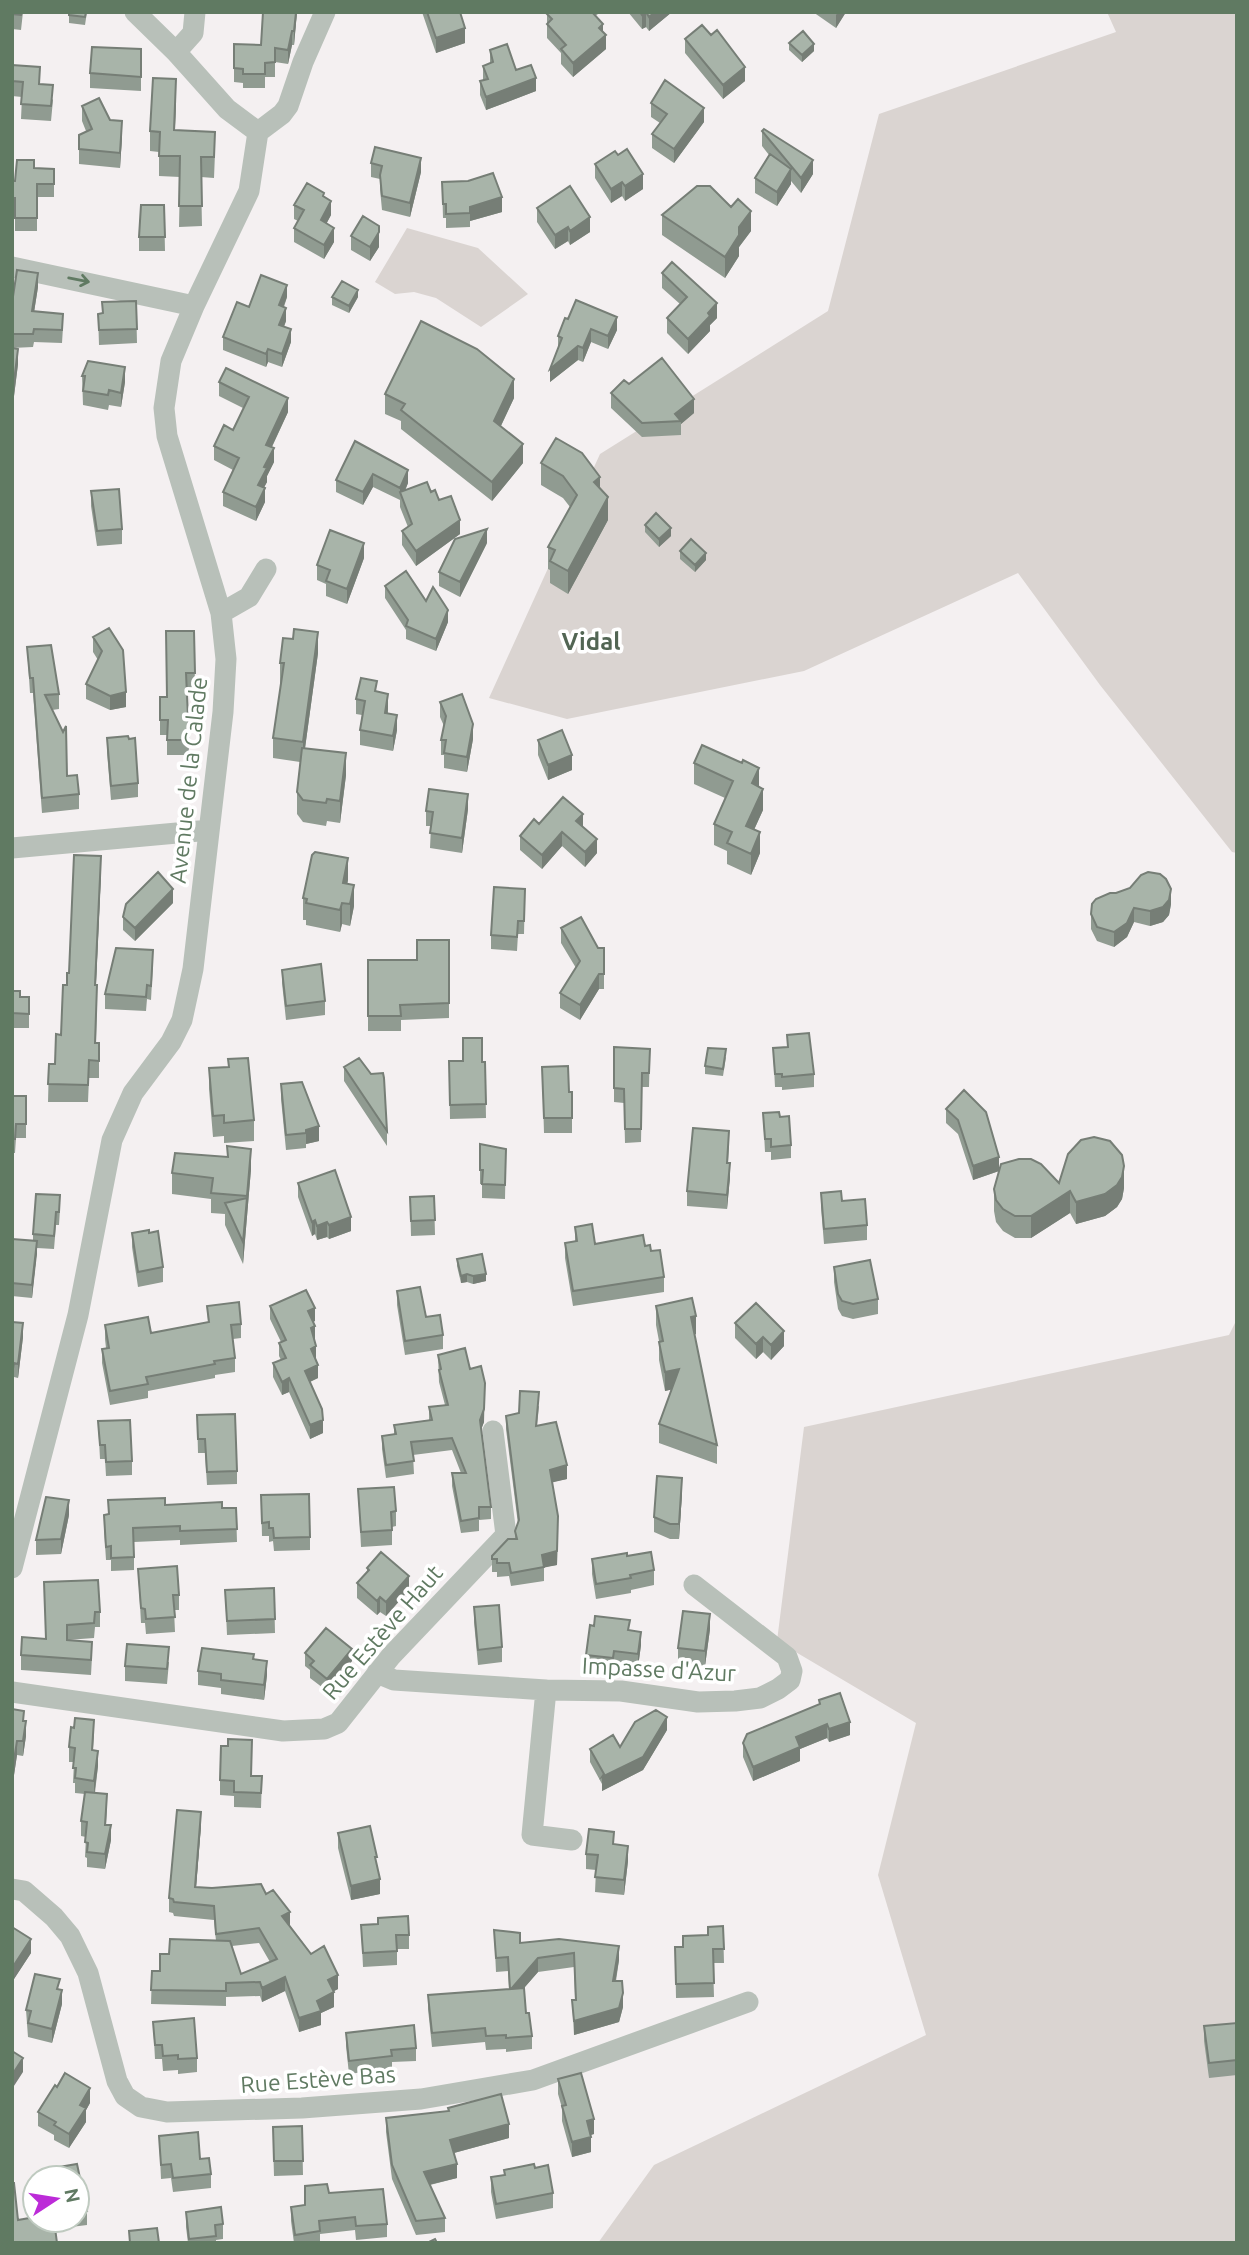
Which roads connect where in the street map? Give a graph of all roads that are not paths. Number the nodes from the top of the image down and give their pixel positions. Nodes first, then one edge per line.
1 (135, 12) edge
2 (195, 12) edge
3 (325, 12) edge
4 (176, 52) junction
5 (258, 132) junction
6 (12, 267) edge
7 (194, 306) junction
8 (266, 569) dead end
9 (221, 613) junction
10 (209, 832) junction
11 (12, 848) edge
12 (494, 1431) dead end
13 (12, 1568) edge
14 (694, 1585) dead end
15 (377, 1673) junction
16 (546, 1690) junction
17 (12, 1692) edge
18 (572, 1840) dead end
19 (12, 1889) edge
20 (748, 2002) dead end

1 - 4 street
2 - 4 street
3 - 5 street
4 - 5 street
5 - 7 street, Avenue de la Calade
6 -> 7 street
7 - 9 street, Avenue de la Calade
8 - 9 street
9 - 10 street, Avenue de la Calade
10 - 11 street
10 - 13 street, Avenue de la Calade
12 - 15 street, Rue Estève Haut
14 - 16 street, Impasse d'Azur
15 - 16 street, Impasse d'Azur
15 - 17 street, Rue Estève Haut
16 - 18 street
19 - 20 street, Rue Estève Bas

